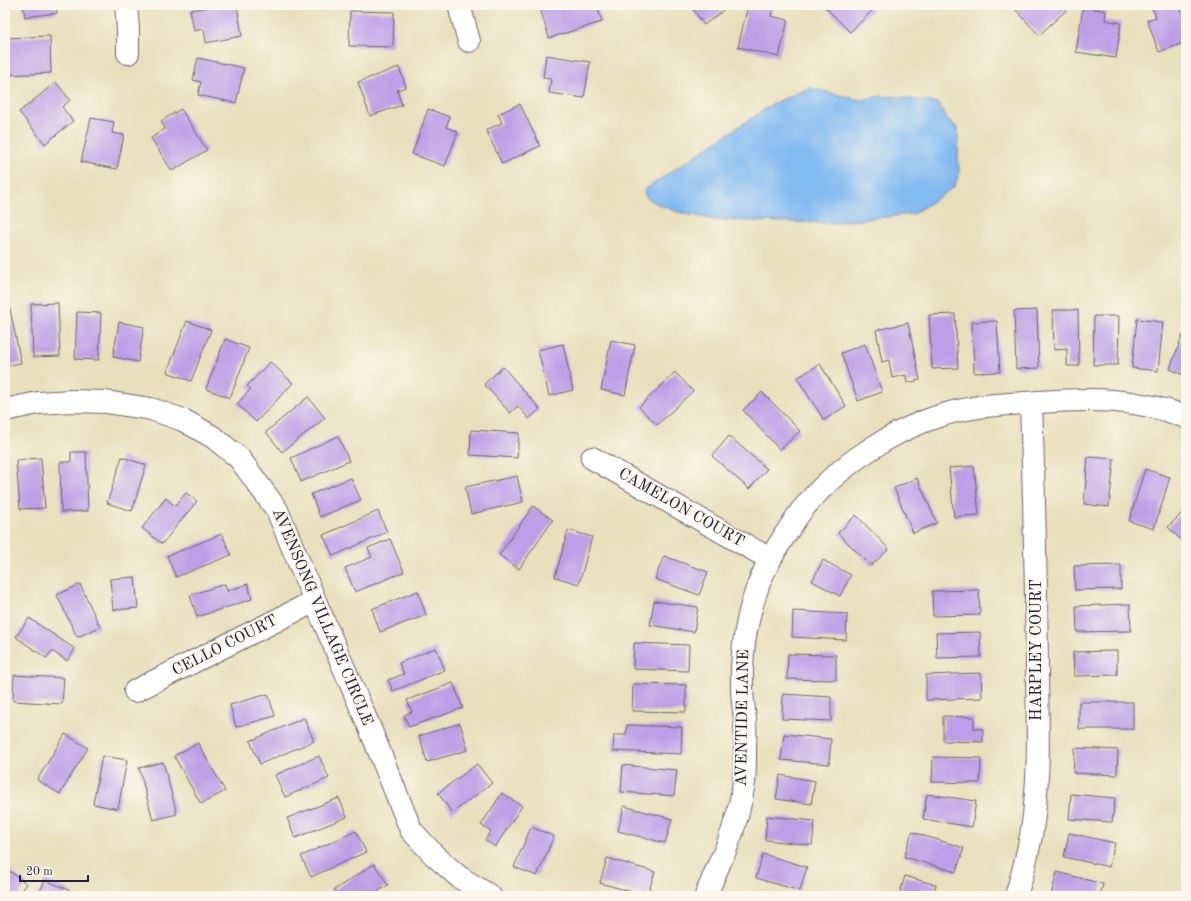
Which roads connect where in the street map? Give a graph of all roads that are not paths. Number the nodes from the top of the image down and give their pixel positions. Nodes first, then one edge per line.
1 (126, 5) edge
2 (459, 5) edge
3 (469, 42) dead end
4 (128, 54) dead end
5 (1031, 403) junction
6 (5, 410) edge
7 (1186, 417) edge
8 (592, 458) dead end
9 (770, 559) junction
10 (315, 601) junction
11 (135, 691) dead end
12 (490, 896) edge
13 (706, 896) edge
14 (1016, 896) edge

1 - 4 street
2 - 3 street
5 - 7 street, AVENTIDE LANE
5 - 9 street, AVENTIDE LANE
5 - 14 street, HARPLEY COURT
6 - 10 street, AVENSONG VILLAGE CIRCLE
8 - 9 street, CAMELON COURT
9 - 13 street, AVENTIDE LANE
10 - 11 street, CELLO COURT
10 - 12 street, AVENSONG VILLAGE CIRCLE

